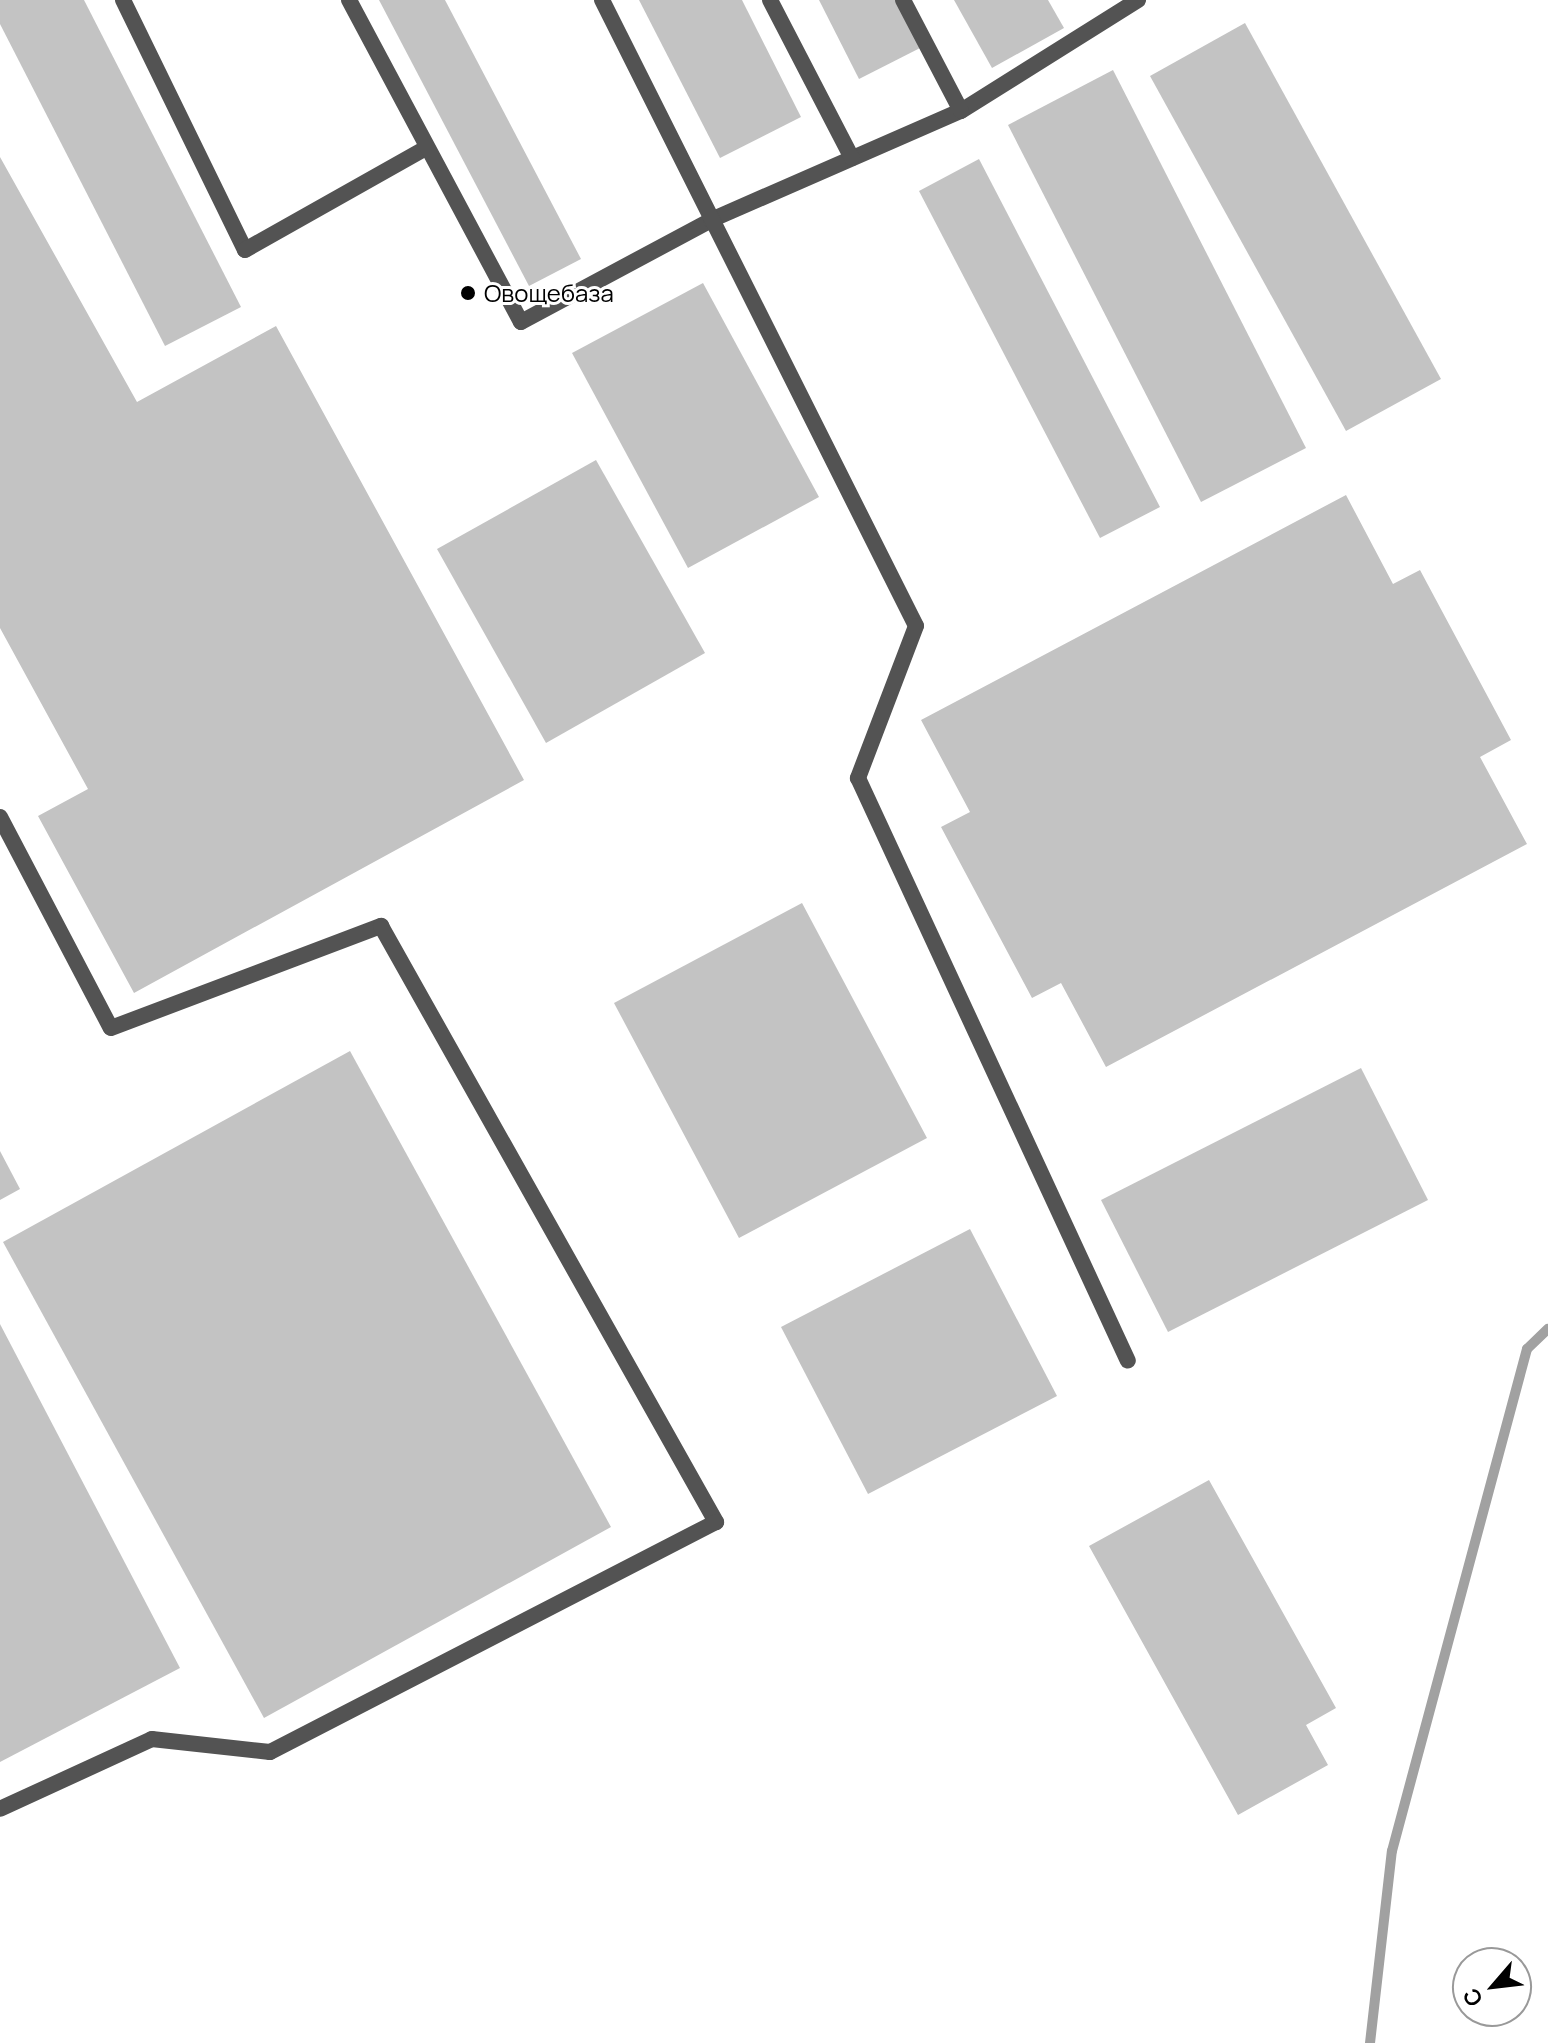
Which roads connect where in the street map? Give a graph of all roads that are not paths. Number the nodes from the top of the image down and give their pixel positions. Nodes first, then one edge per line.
1 (123, 0) edge
2 (349, 0) edge
3 (602, 0) edge
4 (770, 0) edge
5 (903, 0) edge
6 (1138, 0) edge
7 (961, 111) junction
8 (426, 148) junction
9 (852, 158) junction
10 (711, 220) junction
11 (0, 817) edge
12 (1128, 1361) dead end
13 (0, 1809) edge

1 - 8 lane
2 - 8 lane
3 - 10 lane
4 - 9 lane
5 - 7 lane
6 - 7 lane
7 - 9 lane
8 - 10 lane
9 - 10 lane
10 - 12 lane
11 - 13 lane

